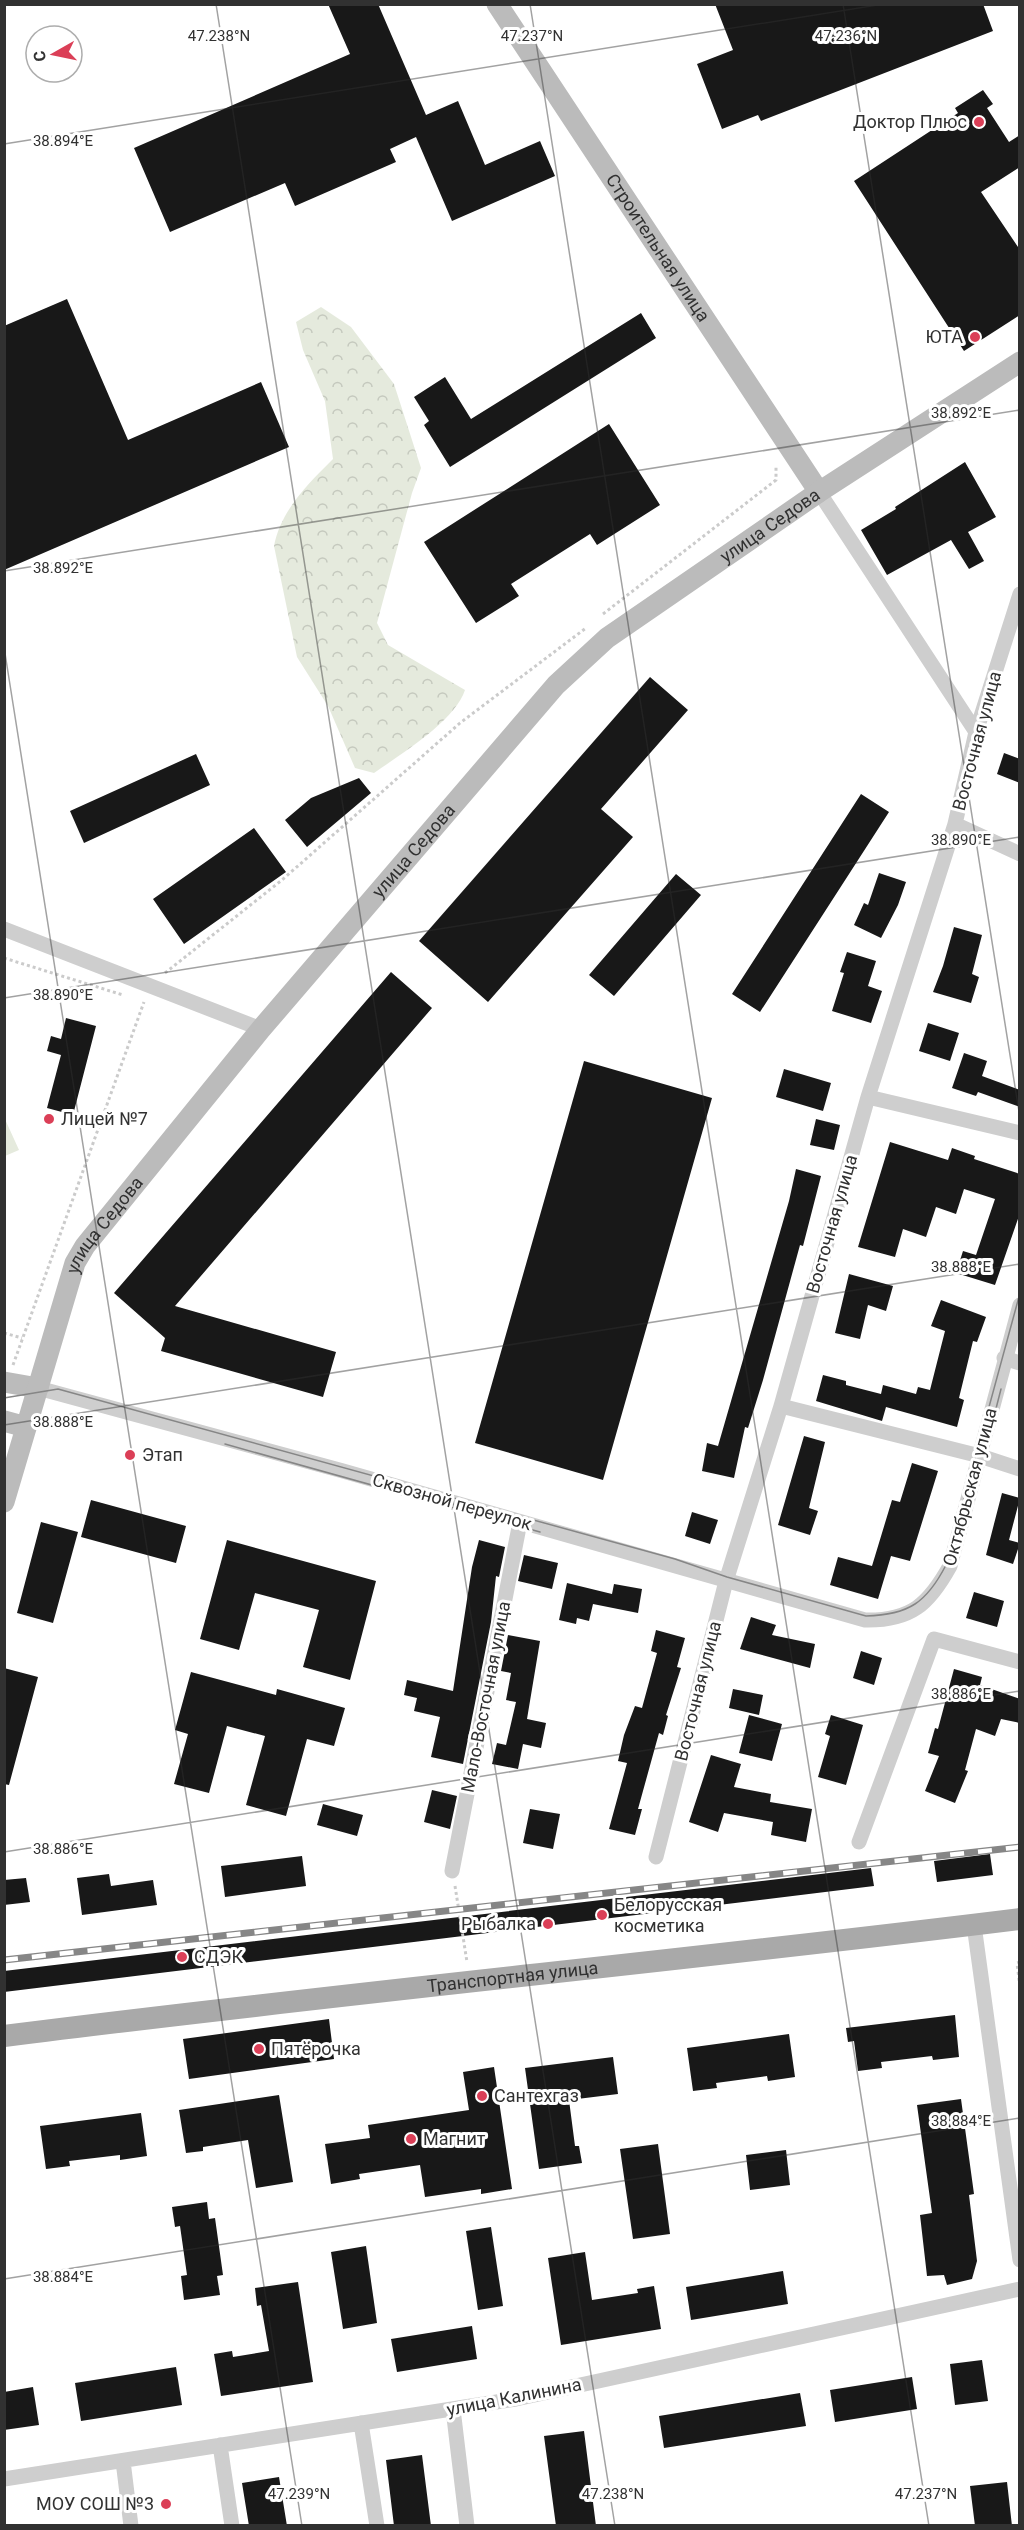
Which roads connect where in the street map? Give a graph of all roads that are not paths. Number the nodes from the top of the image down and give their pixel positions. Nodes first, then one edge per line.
1 (497, 4) edge
2 (1020, 362) edge
3 (819, 492) junction
4 (1020, 594) edge
5 (976, 732) junction
6 (954, 825) junction
7 (1020, 854) edge
8 (4, 929) edge
9 (261, 1029) junction
10 (868, 1097) junction
11 (1020, 1133) edge
12 (1020, 1305) edge
13 (1004, 1358) junction
14 (1020, 1362) edge
15 (5, 1382) edge
16 (38, 1388) junction
17 (780, 1406) junction
18 (4, 1421) edge
19 (26, 1427) junction
20 (980, 1456) junction
21 (1020, 1469) edge
22 (4, 1502) edge
23 (520, 1522) junction
24 (726, 1581) junction
25 (865, 1620) joint
26 (1020, 1662) edge
27 (859, 1842) dead end
28 (656, 1857) dead end
29 (452, 1871) road end
30 (1020, 1919) edge
31 (974, 1925) junction
32 (4, 2036) edge
33 (1020, 2260) edge
34 (1020, 2289) edge
35 (453, 2409) junction
36 (361, 2423) junction
37 (220, 2445) junction
38 (123, 2461) junction
39 (4, 2479) edge
40 (131, 2526) edge
41 (232, 2526) edge
42 (376, 2526) edge
43 (467, 2526) edge

1 - 3 main road, Строительная улица
2 - 3 main road, улица Седова
3 - 5 street
3 - 9 main road, улица Седова
4 - 5 street, Восточная улица
5 - 6 street, Восточная улица
6 - 7 street
6 - 10 street, Восточная улица
8 - 9 street
9 - 16 main road, улица Седова
10 - 11 street
10 - 17 street, Восточная улица
12 - 13 street, Октябрьская улица
13 - 14 street
13 - 20 street, Октябрьская улица
15 - 16 main road
16 - 19 main road, улица Седова
16 - 23 street, Сквозной переулок
17 - 20 street
17 - 24 street, Восточная улица
18 - 19 main road
19 - 22 main road, улица Седова
20 - 21 street
20 - 25 street, Октябрьская улица
23 - 24 street, Сквозной переулок
23 - 29 street, Мало-Восточная улица
24 - 25 street, Сквозной переулок
24 - 28 street, Восточная улица
26 - 27 street
30 - 31 main road, Транспортная улица
31 - 32 main road, Транспортная улица
31 - 33 street
34 - 35 street, улица Калинина
35 - 36 street, улица Калинина
35 - 43 street
36 - 37 street, улица Калинина
36 - 42 street
37 - 38 street, улица Калинина
37 - 41 street
38 - 39 street, улица Калинина
38 - 40 street

